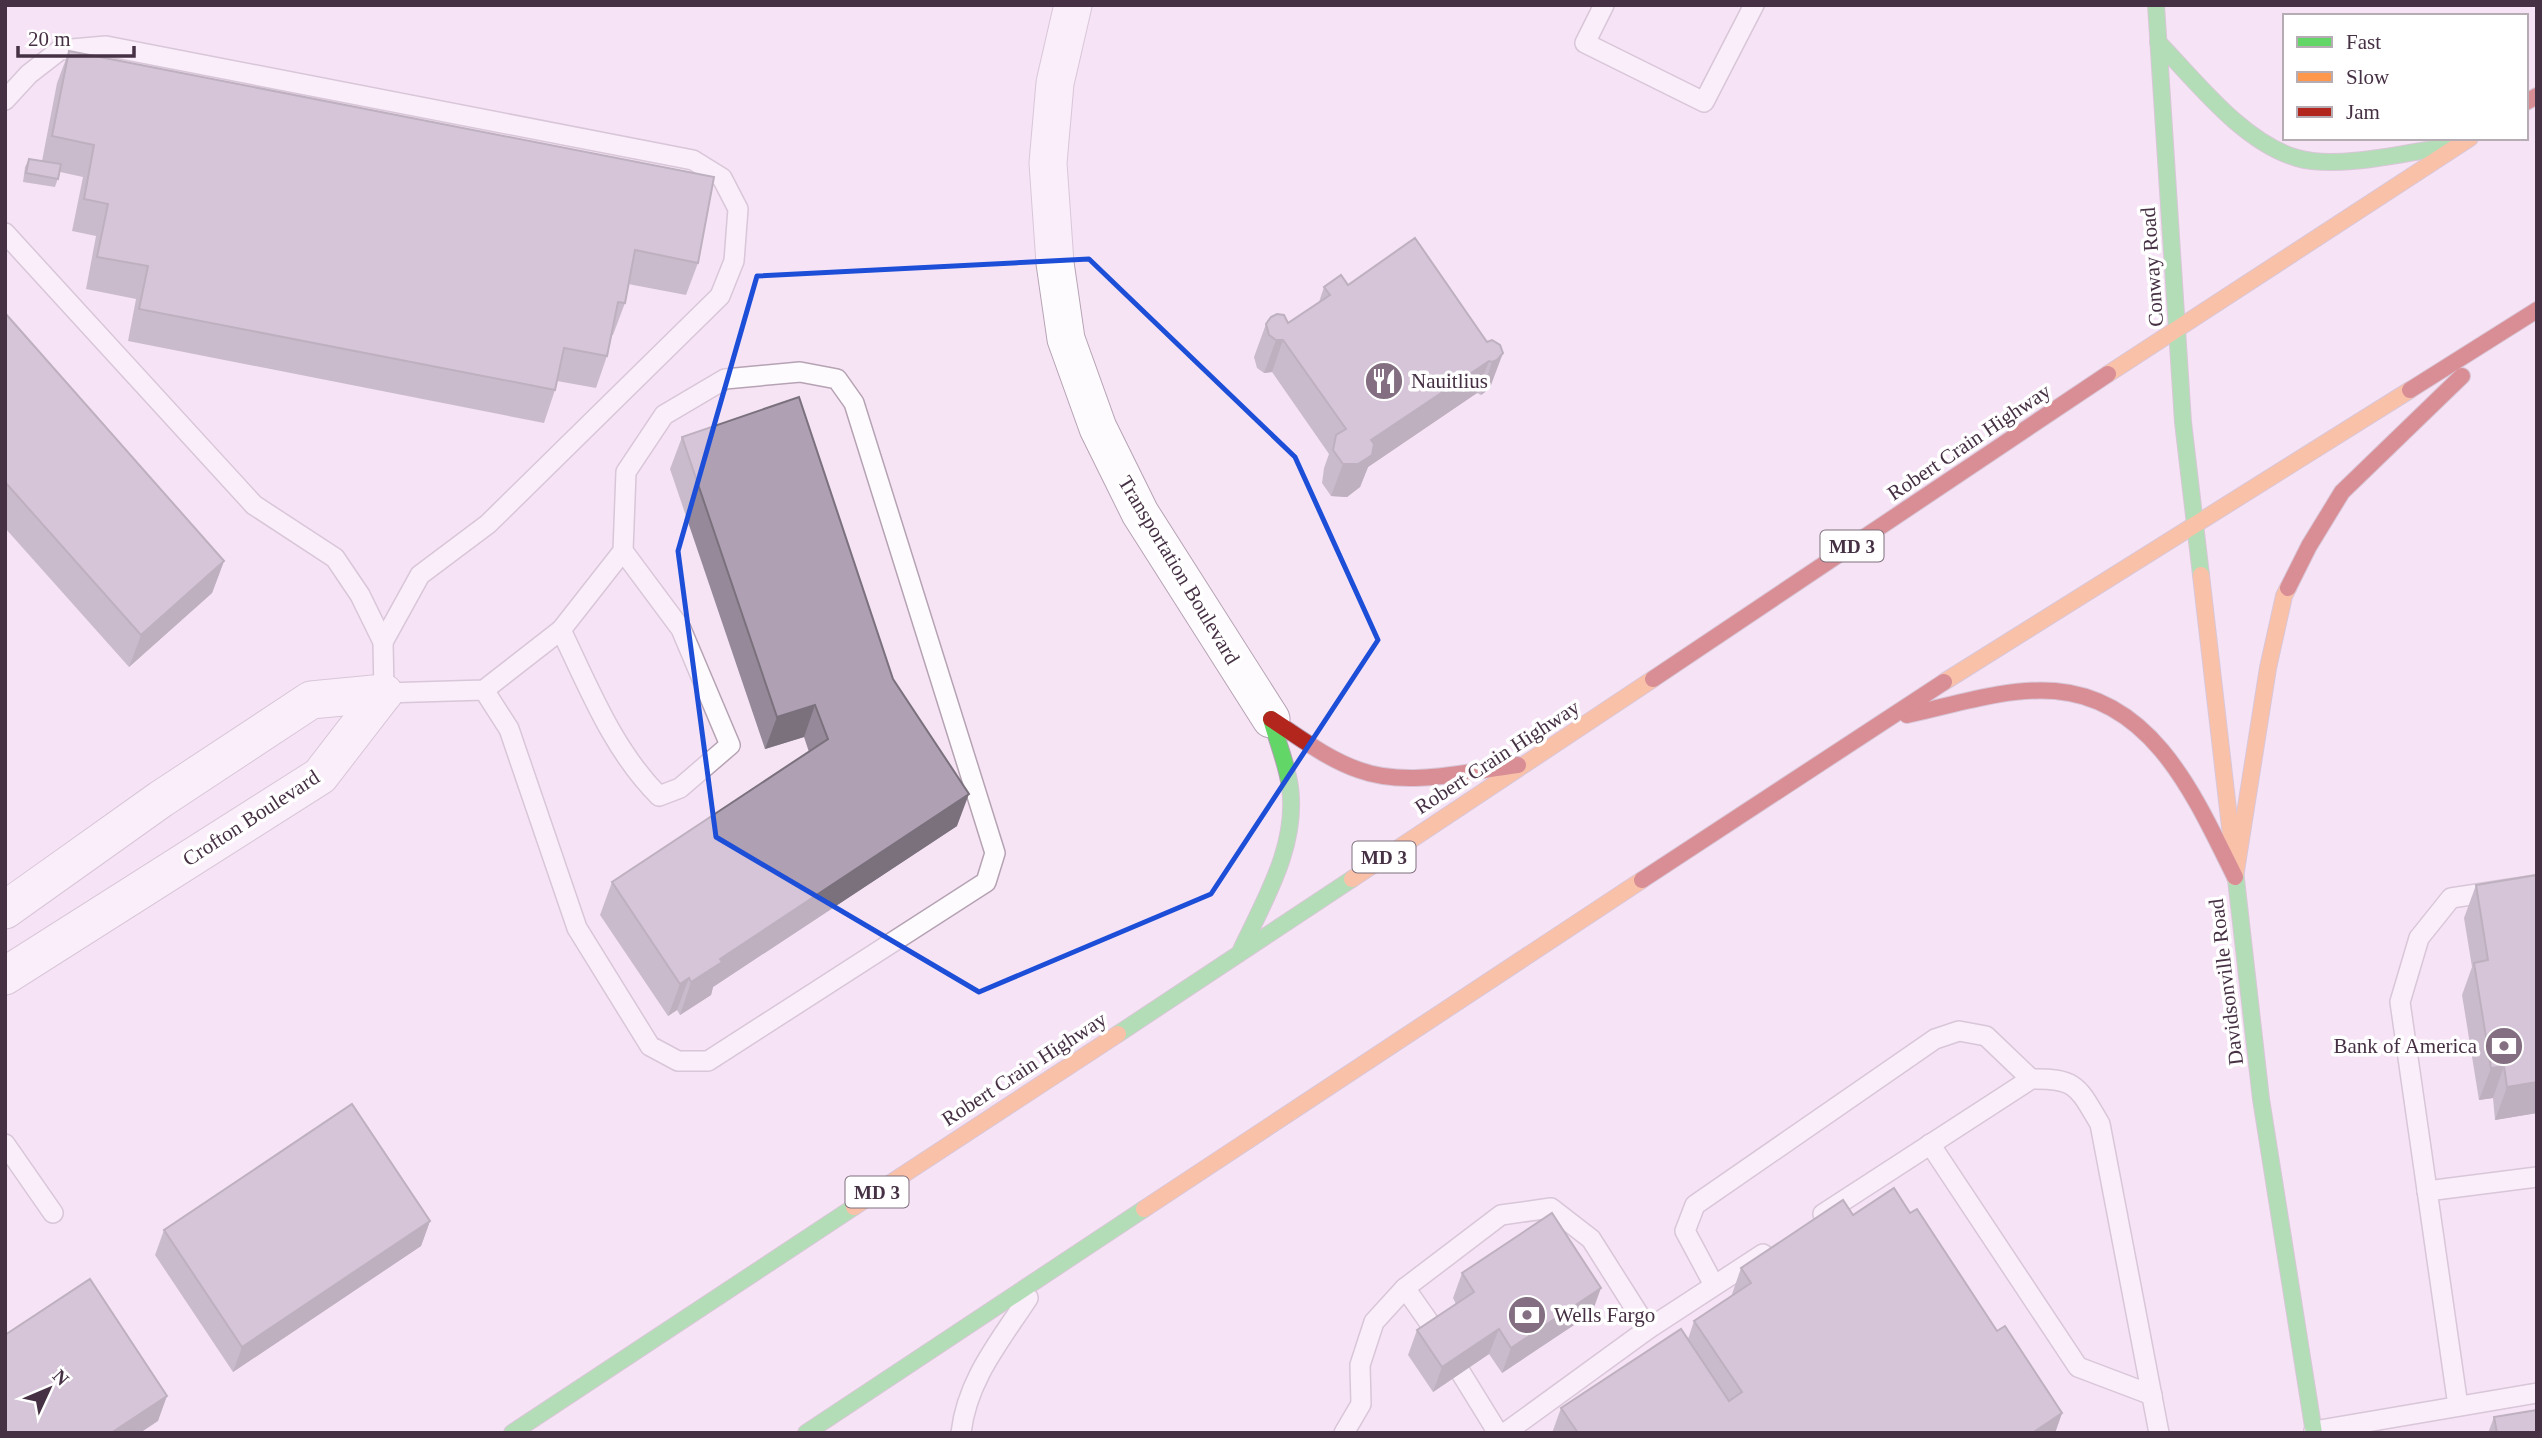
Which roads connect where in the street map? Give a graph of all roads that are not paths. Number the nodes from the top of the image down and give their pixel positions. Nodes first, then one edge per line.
1 (1073, 5) edge
2 (1604, 5) edge
3 (1754, 5) edge
4 (2156, 5) edge
5 (2158, 42) junction
6 (5, 100) edge
7 (2465, 141) edge
8 (5, 233) edge
9 (2537, 310) edge
10 (2519, 321) junction
11 (2177, 328) junction
12 (2195, 525) junction
13 (623, 551) junction
14 (561, 630) junction
15 (383, 642) junction
16 (484, 690) junction
17 (384, 693) junction
18 (1271, 719) junction
19 (1884, 720) junction
20 (1527, 764) junction
21 (2235, 877) junction
22 (2537, 885) edge
23 (5, 910) edge
24 (1241, 950) junction
25 (5, 976) edge
26 (2031, 1079) junction
27 (5, 1144) edge
28 (1930, 1144) junction
29 (2537, 1177) edge
30 (2427, 1191) junction
31 (53, 1213) dead end
32 (1805, 1226) edge
33 (1782, 1241) edge
34 (1043, 1275) junction
35 (1714, 1285) junction
36 (1405, 1288) junction
37 (1648, 1329) junction
38 (1438, 1335) edge
39 (1461, 1373) edge
40 (2537, 1392) edge
41 (2152, 1395) junction
42 (2458, 1406) junction
43 (2314, 1432) edge
44 (512, 1433) edge
45 (806, 1433) edge
46 (961, 1433) edge
47 (1344, 1433) edge
48 (1498, 1433) edge
49 (1505, 1433) edge
50 (2159, 1433) edge

1 - 18 street, Transportation Boulevard
2 - 3 lane
4 - 5 main road, Conway Road
5 - 7 main road
5 - 11 main road, Conway Road
6 - 15 lane
7 - 11 main road, Robert Crain Highway / MD 3
8 - 15 lane
9 - 10 main road
10 - 12 main road
10 - 21 main road
11 - 12 main road, Conway Road
11 - 20 main road, Robert Crain Highway / MD 3
12 - 19 main road
12 - 21 main road, Davidsonville Road
13 - 14 lane
13 - 14 lane
13 - 16 lane
14 - 16 lane
15 - 17 lane
16 - 17 lane
17 - 23 street
17 - 25 street, Crofton Boulevard
18 - 20 main road
18 - 24 main road
19 - 21 main road
19 - 34 main road
20 - 24 main road, Robert Crain Highway / MD 3
21 - 43 main road, Davidsonville Road
22 - 30 lane
24 - 44 main road, Robert Crain Highway / MD 3
26 - 28 lane
26 - 35 lane
26 - 41 lane
27 - 31 lane
28 - 32 lane
28 - 41 lane
29 - 30 lane
30 - 42 lane
33 - 35 lane
34 - 45 main road
34 - 46 lane
35 - 37 lane
36 - 37 lane
36 - 38 lane
36 - 47 lane
37 - 49 lane
39 - 48 lane
40 - 42 lane
41 - 50 lane
42 - 43 lane

